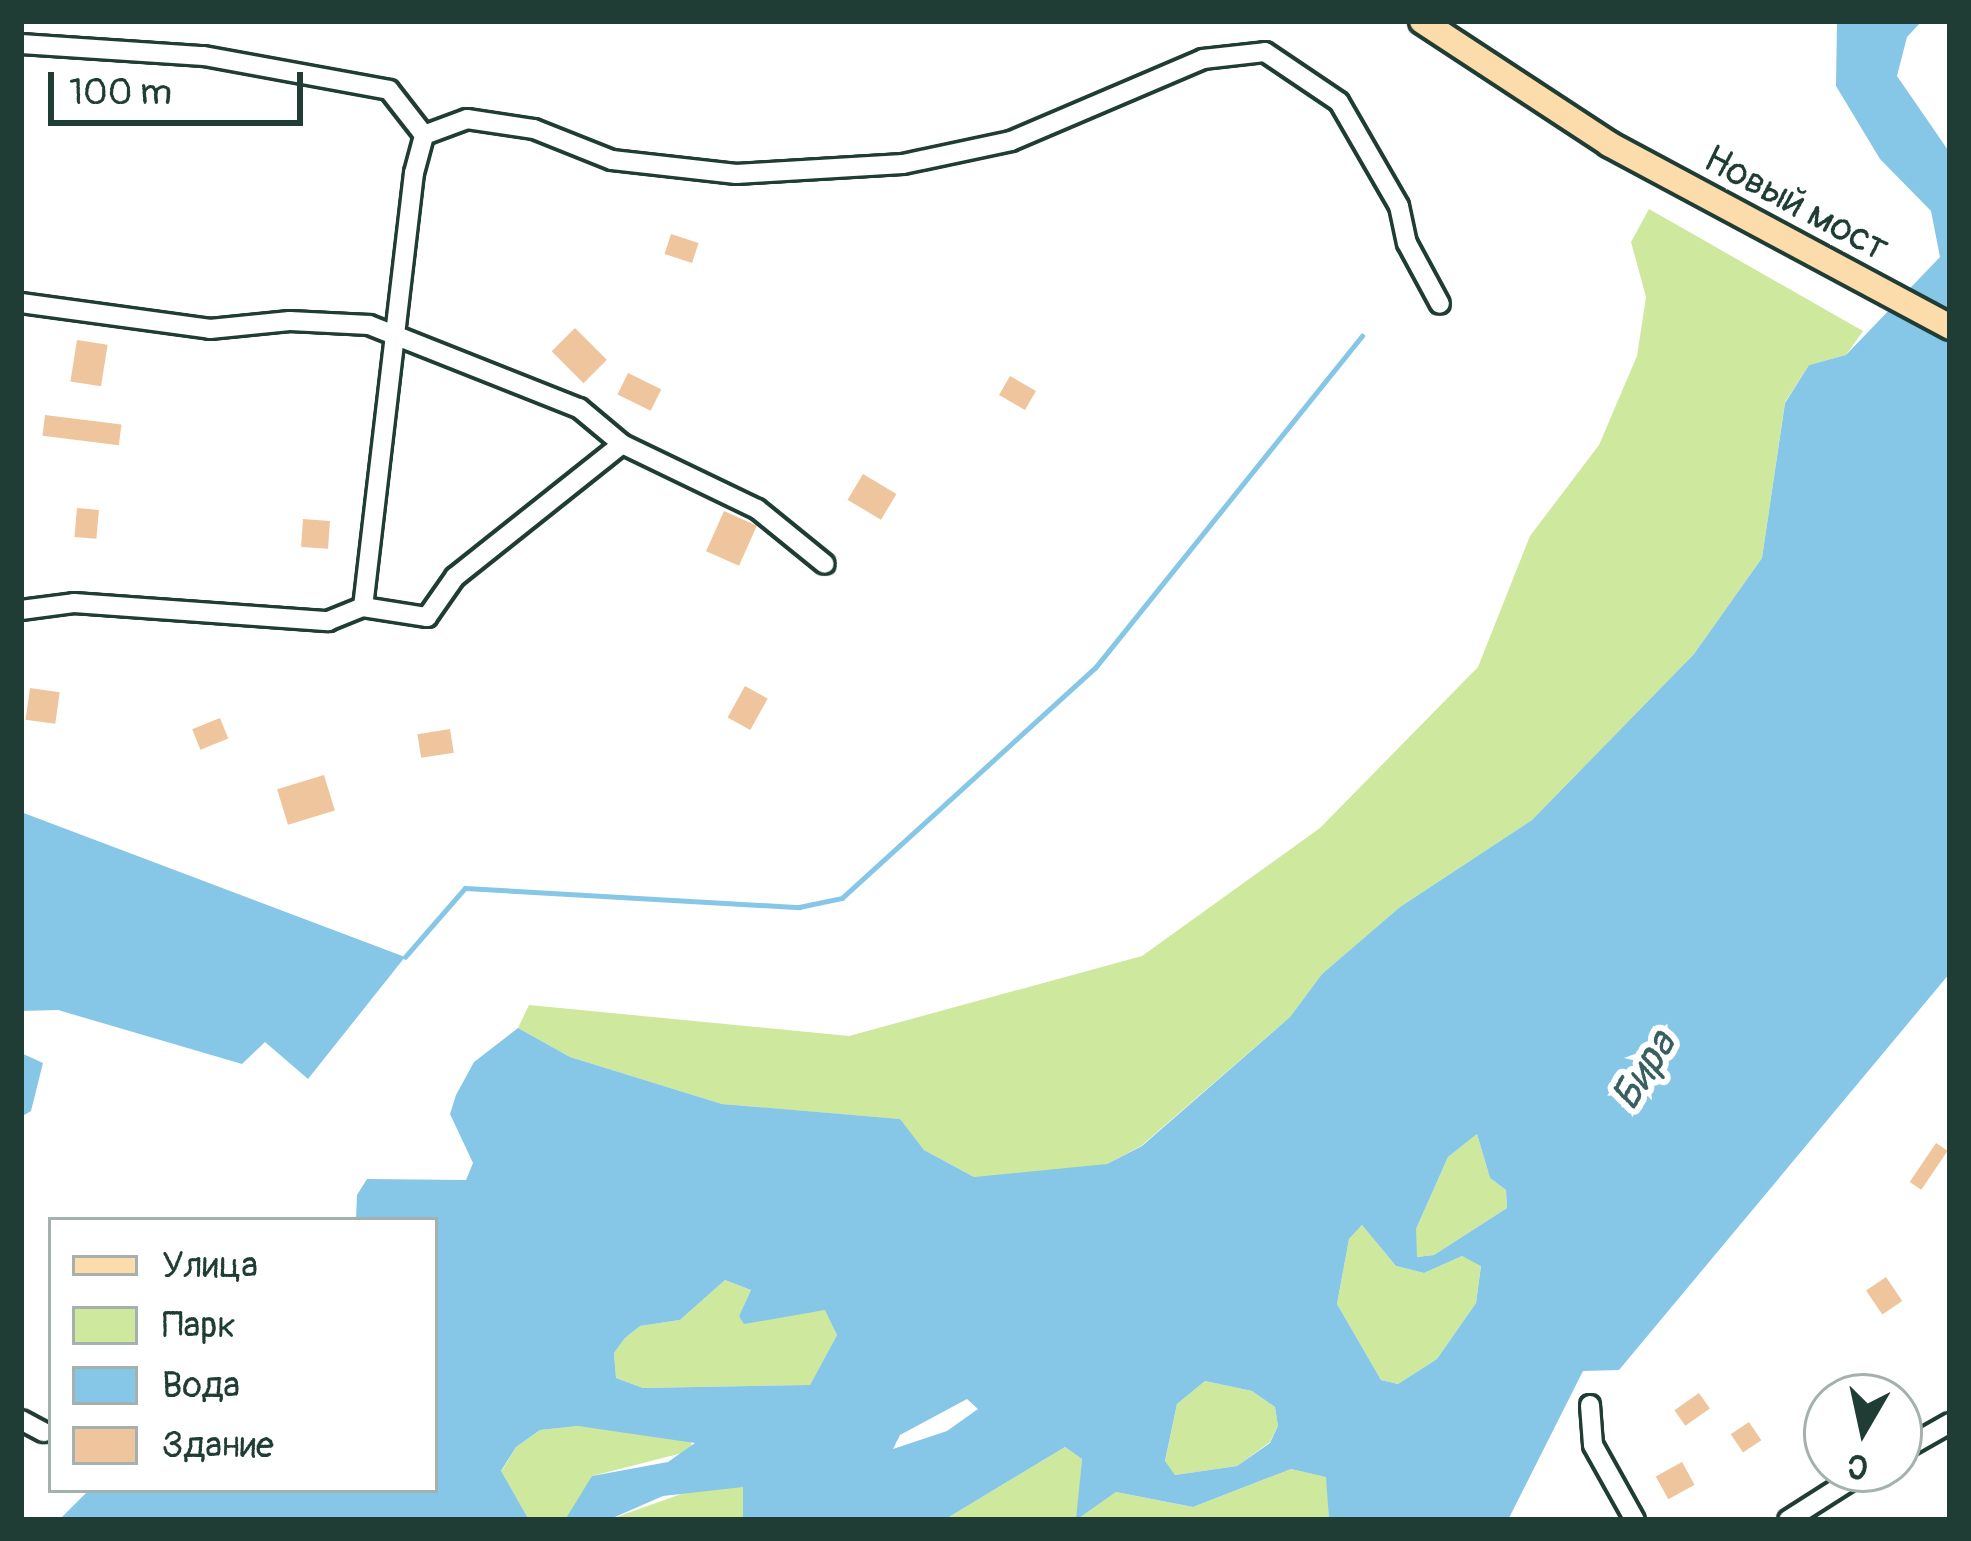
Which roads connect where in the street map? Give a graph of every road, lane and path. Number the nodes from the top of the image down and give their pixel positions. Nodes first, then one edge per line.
1 (1422, 21) edge
2 (21, 44) edge
3 (424, 135) junction
4 (21, 303) edge
5 (1441, 304) dead end
6 (1950, 327) edge
7 (395, 340) junction
8 (622, 444) junction
9 (825, 564) dead end
10 (363, 607) junction
11 (21, 610) edge
12 (1590, 1405) dead end
13 (21, 1420) edge
14 (1950, 1423) edge
15 (44, 1432) dead end
16 (1923, 1438) edge
17 (1830, 1493) edge
18 (1635, 1520) edge
19 (1788, 1520) edge

1 - 6 main road, Новый мост
2 - 3 street
3 - 5 street
3 - 7 street
4 - 7 street
7 - 8 street
7 - 10 street
8 - 9 street
8 - 10 street
10 - 11 street
12 - 18 street
13 - 15 street
14 - 16 street
17 - 19 street

